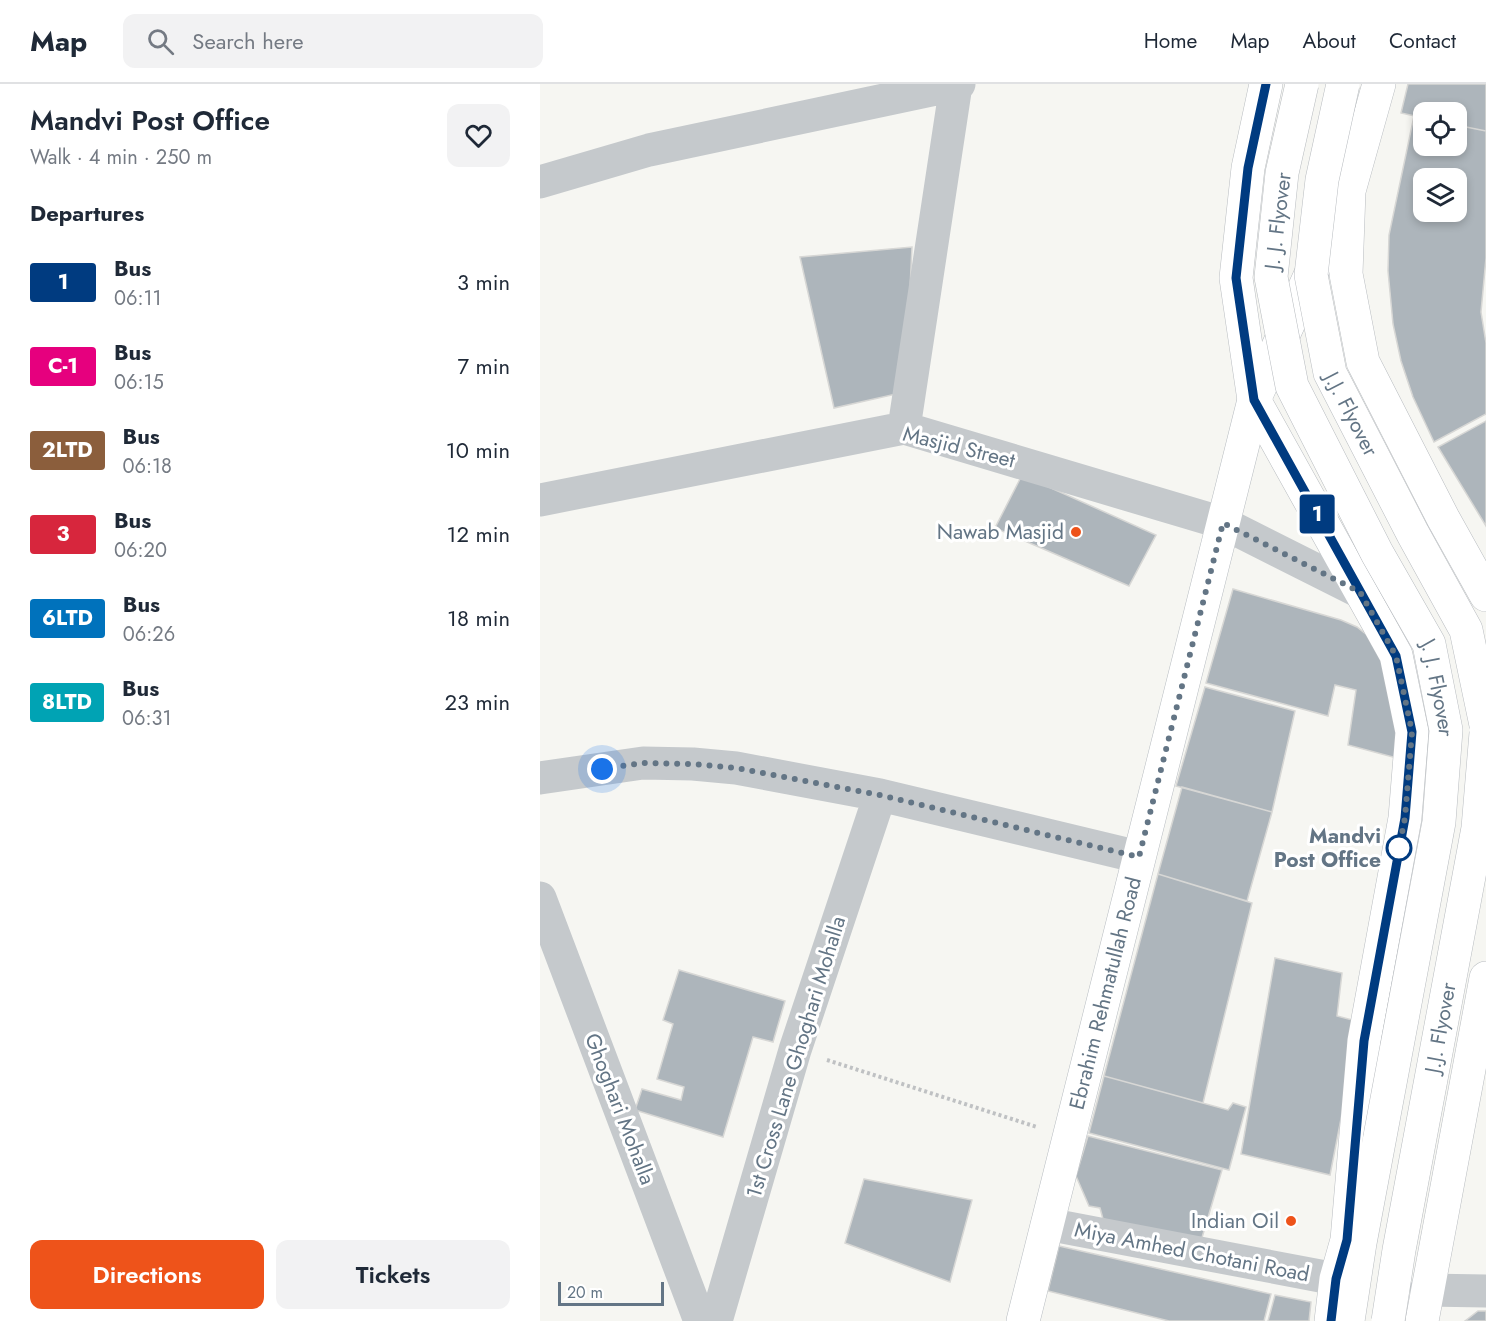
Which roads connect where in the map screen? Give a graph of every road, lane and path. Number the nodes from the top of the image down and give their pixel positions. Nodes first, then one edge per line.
1 (958, 84) edge
2 (1266, 84) edge
3 (1302, 84) edge
4 (1343, 84) edge
5 (1379, 84) edge
6 (540, 182) edge
7 (1348, 191) junction
8 (1254, 400) junction
9 (904, 429) junction
10 (540, 500) edge
11 (1223, 523) junction
12 (1360, 592) junction
13 (1486, 595) edge
14 (1486, 725) edge
15 (1486, 733) edge
16 (540, 778) edge
17 (880, 795) junction
18 (1139, 857) junction
19 (540, 898) edge
20 (1486, 978) edge
21 (795, 1050) junction
22 (1069, 1137) junction
23 (1047, 1224) junction
24 (1336, 1279) junction
25 (1486, 1291) edge
26 (1424, 1306) edge
27 (700, 1321) edge
28 (716, 1321) edge
29 (1023, 1321) edge
30 (1331, 1321) edge
31 (1348, 1321) edge
32 (1388, 1321) edge

1 - 6 street
1 - 9 street
2 - 8 main road
3 - 31 main road, J. J. Flyover, bridge
4 - 14 main road, J.J. Flyover, bridge
5 - 7 main road
7 - 8 main road, Ebrahim Rehmatullah Road
7 - 13 main road
8 - 11 main road, Ebrahim Rehmatullah Road
8 - 12 main road
9 - 10 street, Masjid Street
9 - 11 street, Masjid Street
11 - 12 street, Masjid Street
11 - 18 main road, Ebrahim Rehmatullah Road
12 - 24 main road
15 - 32 main road, J.J. Flyover, bridge
16 - 17 street
17 - 18 street
17 - 21 street, 1st Cross Lane Ghoghari Mohalla
18 - 22 main road, Ebrahim Rehmatullah Road
19 - 27 street, Ghoghari Mohalla
20 - 26 main road
21 - 22 path
21 - 28 street, 1st Cross Lane Ghoghari Mohalla
22 - 23 main road, Ebrahim Rehmatullah Road
23 - 24 street, Miya Amhed Chotani Road
23 - 29 main road, Ebrahim Rehmatullah Road
24 - 30 main road
25 - 26 street

